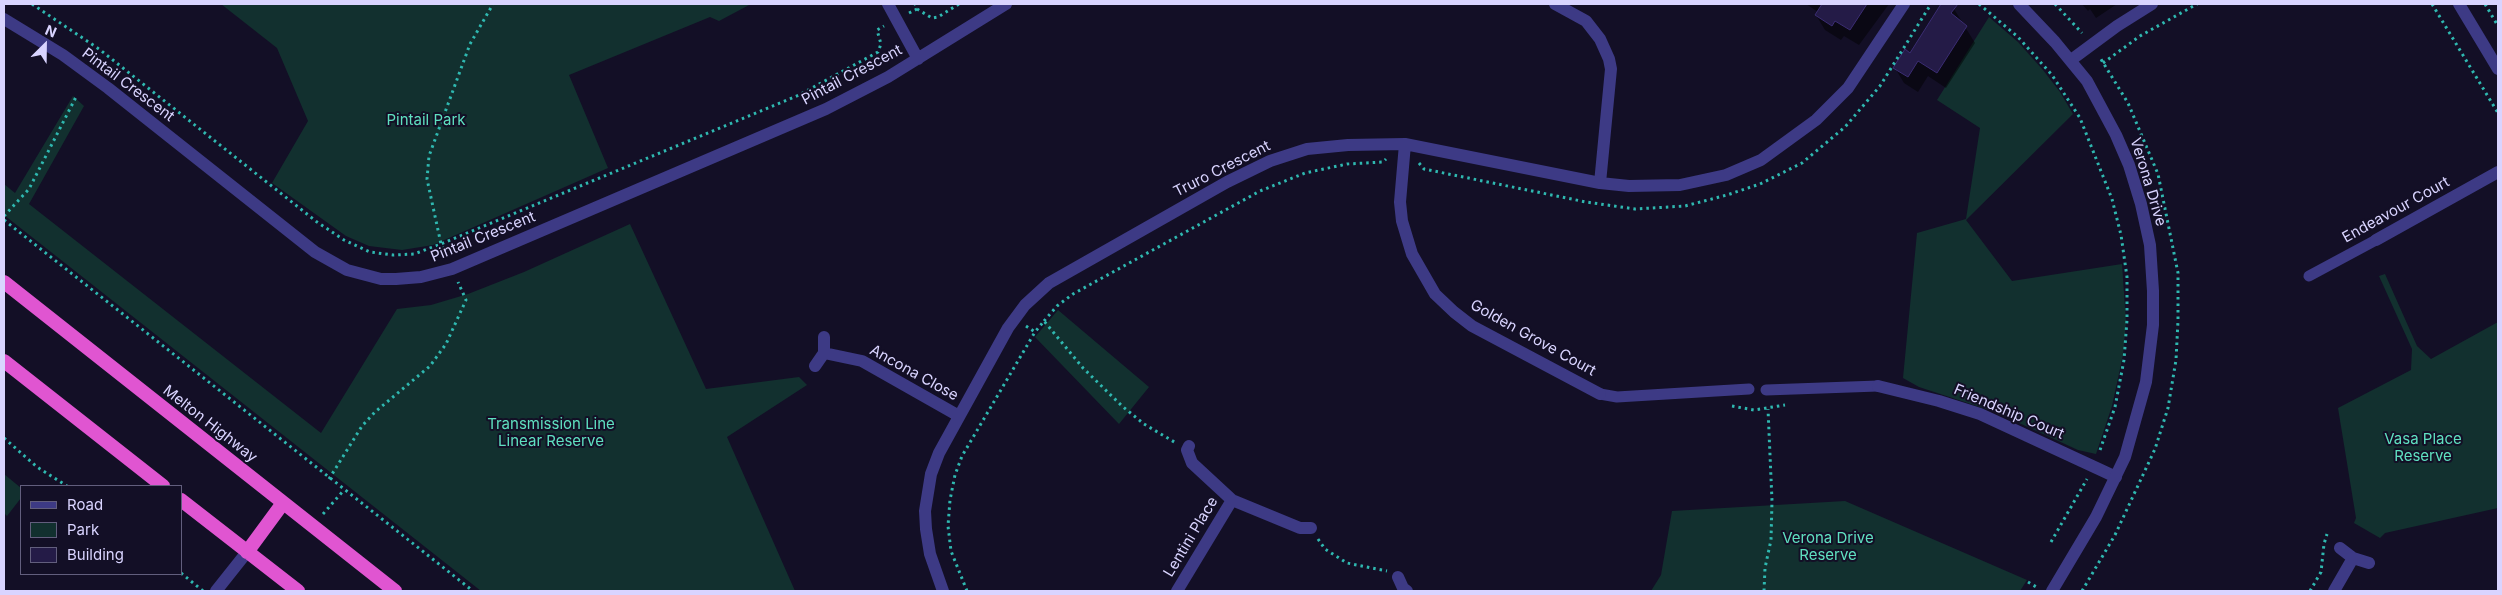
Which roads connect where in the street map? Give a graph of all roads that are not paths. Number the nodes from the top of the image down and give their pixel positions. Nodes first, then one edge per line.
1 (888, 4) edge
2 (1006, 4) edge
3 (1555, 4) edge
4 (1904, 4) edge
5 (2019, 4) edge
6 (2152, 4) edge
7 (2459, 4) edge
8 (4, 18) edge
9 (918, 59) junction
10 (2071, 60) junction
11 (2498, 68) edge
12 (1405, 144) junction
13 (2498, 172) edge
14 (1600, 183) junction
15 (2376, 240) joint
16 (2309, 276) dead end
17 (4, 282) edge
18 (824, 338) dead end
19 (824, 353) junction
20 (4, 361) edge
21 (814, 366) dead end
22 (1878, 386) joint
23 (1749, 389) dead end
24 (1766, 390) dead end
25 (1600, 394) joint
26 (959, 416) junction
27 (1188, 448) road end
28 (2116, 477) junction
29 (163, 485) edge
30 (1232, 500) junction
31 (182, 501) edge
32 (283, 503) junction
33 (1311, 528) dead end
34 (2340, 548) dead end
35 (247, 552) junction
36 (2353, 558) junction
37 (2369, 563) dead end
38 (1398, 577) road end
39 (216, 591) edge
40 (298, 591) edge
41 (395, 591) edge
42 (943, 591) edge
43 (1177, 591) edge
44 (1407, 591) edge
45 (2052, 591) edge
46 (2334, 591) edge

1 - 9 street
2 - 9 street, Pintail Crescent
3 - 14 street
4 - 14 street, Truro Crescent
5 - 10 street, Verona Drive
6 - 10 street
7 - 11 street
8 - 9 street, Pintail Crescent
10 - 28 street, Verona Drive
12 - 14 street, Truro Crescent
12 - 25 street, Golden Grove Court
12 - 26 street, Truro Crescent
13 - 15 street, Endeavour Court
15 - 16 lane, Endeavour Court
17 - 32 highway, Melton Highway
18 - 19 street
19 - 21 street
19 - 26 street, Ancona Close
20 - 29 highway
22 - 24 lane, Friendship Court
22 - 28 street, Friendship Court
23 - 25 lane, Golden Grove Court
26 - 42 street, Truro Crescent
27 - 30 street, Lentini Place
28 - 45 street, Verona Drive
30 - 33 street, Lentini Place
30 - 43 street, Lentini Place
31 - 35 highway
32 - 35 highway
32 - 41 highway, Melton Highway
34 - 36 street
35 - 39 street
35 - 40 highway
36 - 37 street
36 - 46 street
38 - 44 street

